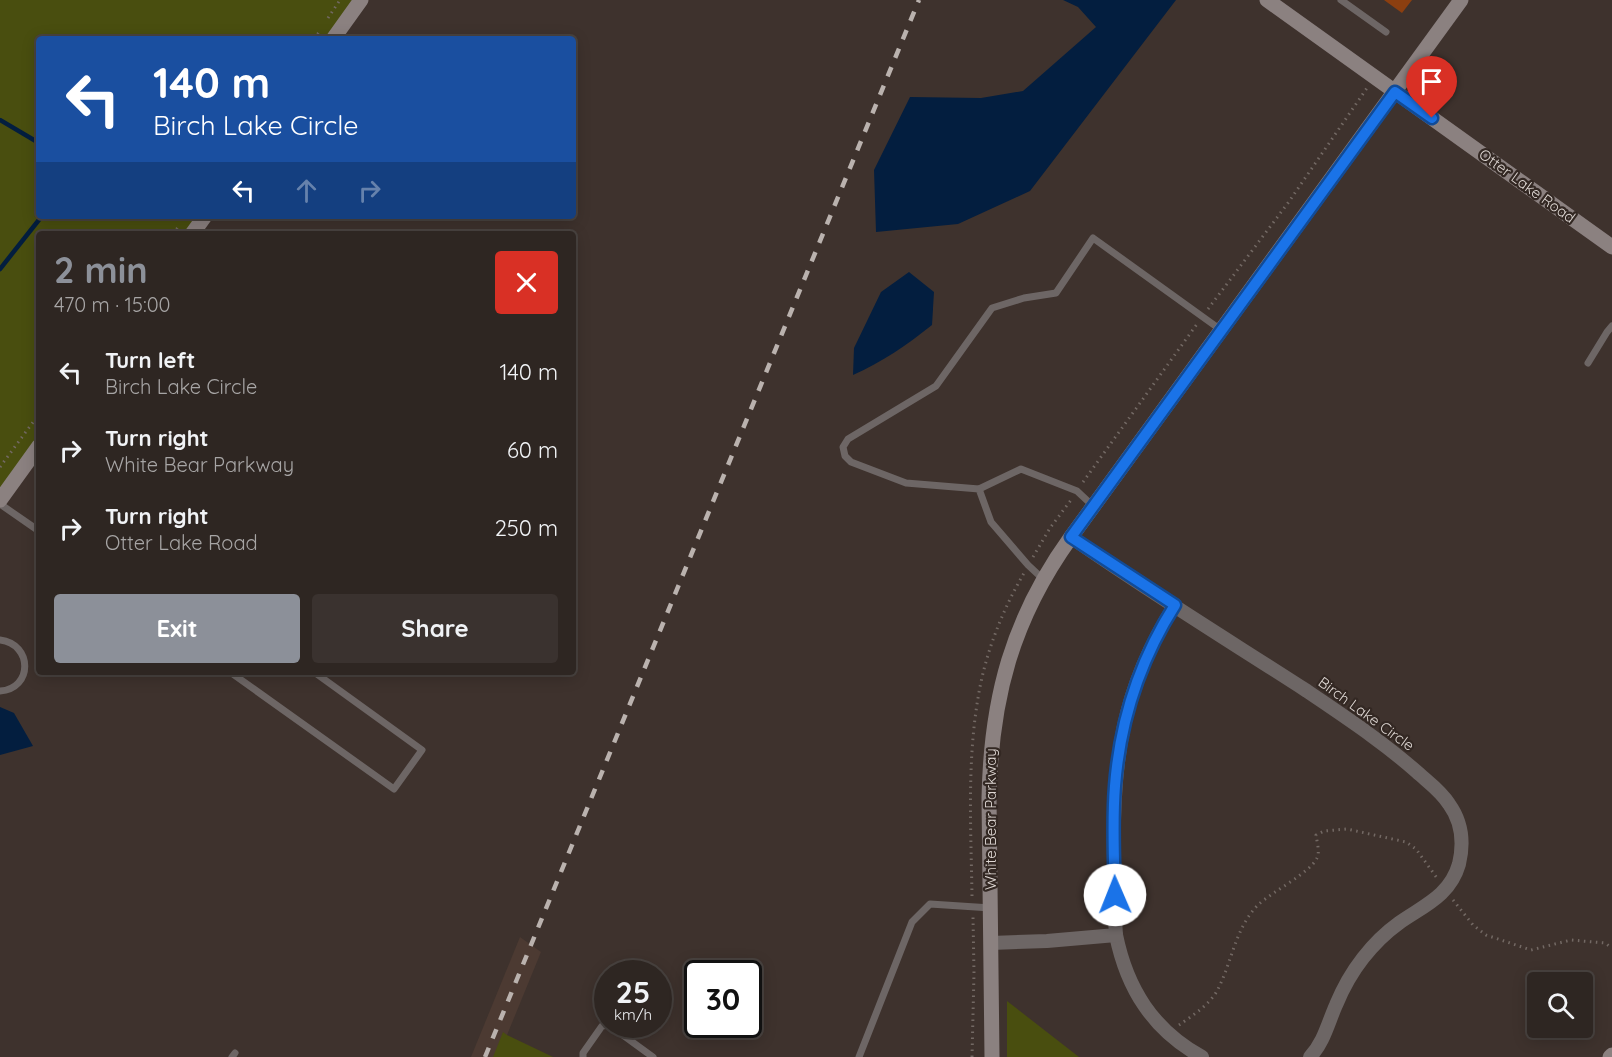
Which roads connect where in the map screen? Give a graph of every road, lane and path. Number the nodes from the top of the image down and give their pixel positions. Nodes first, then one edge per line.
1 (361, 0) edge
2 (1267, 0) edge
3 (1341, 0) edge
4 (1461, 0) edge
5 (1386, 32) dead end
6 (335, 36) edge
7 (1395, 92) junction
8 (1612, 247) edge
9 (1612, 326) edge
10 (1221, 330) junction
11 (1588, 363) dead end
12 (36, 418) edge
13 (36, 450) edge
14 (0, 467) edge
15 (979, 489) junction
16 (0, 502) edge
17 (1093, 506) junction
18 (36, 529) edge
19 (1071, 537) junction
20 (1043, 579) junction
21 (1175, 605) junction
22 (0, 640) edge
23 (234, 675) edge
24 (318, 675) edge
25 (0, 691) edge
26 (1446, 890) junction
27 (991, 908) junction
28 (1116, 934) junction
29 (991, 943) junction
30 (1612, 948) edge
31 (1168, 1033) junction
32 (583, 1057) edge
33 (653, 1057) edge
34 (860, 1057) edge
35 (992, 1057) edge
36 (1203, 1057) edge
37 (1310, 1057) edge

1 - 6 street
2 - 7 street, Otter Lake Road
3 - 5 lane
4 - 7 street, White Bear Parkway
7 - 8 street, Otter Lake Road
7 - 10 street, White Bear Parkway
9 - 11 lane
10 - 15 lane
10 - 17 street, White Bear Parkway
12 - 14 path
13 - 16 street
15 - 17 lane
15 - 20 lane
16 - 18 lane
17 - 19 street, White Bear Parkway
19 - 20 street, White Bear Parkway
19 - 21 street, Birch Lake Circle
20 - 27 street, White Bear Parkway
21 - 26 street, Birch Lake Circle
21 - 28 street
22 - 25 lane
23 - 24 lane
26 - 30 path
26 - 31 path
26 - 37 street, Birch Lake Circle
27 - 29 street, White Bear Parkway
27 - 34 lane
28 - 29 street
28 - 31 street
29 - 35 street, White Bear Parkway
31 - 36 street
32 - 33 lane

